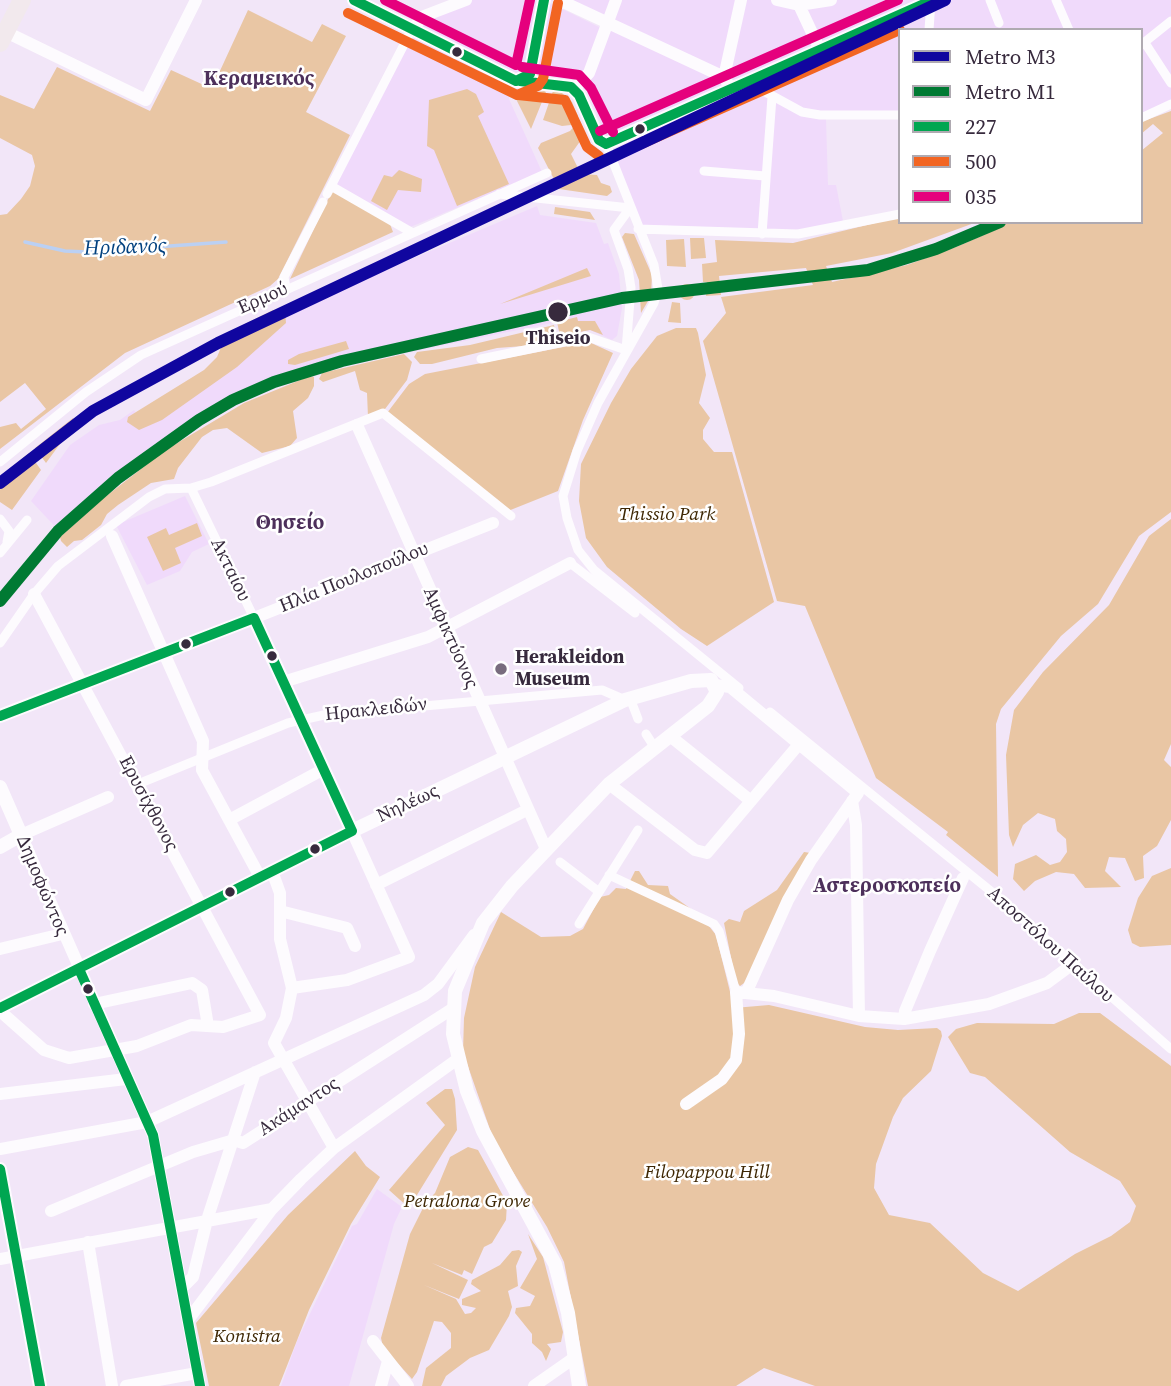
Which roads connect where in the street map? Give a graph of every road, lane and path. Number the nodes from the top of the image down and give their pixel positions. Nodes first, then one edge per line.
1 (22, 0) edge
2 (196, 0) edge
3 (354, 0) edge
4 (466, 0) edge
5 (544, 0) edge
6 (559, 0) edge
7 (616, 0) edge
8 (741, 0) edge
9 (777, 0) edge
10 (831, 0) edge
11 (932, 0) edge
12 (990, 0) edge
13 (1056, 0) edge
14 (799, 2) edge
15 (903, 6) edge
16 (1171, 21) edge
17 (607, 22) junction
18 (999, 23) dead end
19 (929, 28) edge
20 (1068, 28) edge
21 (412, 29) junction
22 (2, 35) edge
23 (1143, 44) edge
24 (821, 52) junction
25 (531, 69) junction
26 (724, 77) junction
27 (518, 81) junction
28 (749, 83) junction
29 (1171, 83) edge
30 (574, 86) junction
31 (732, 90) junction
32 (772, 97) junction
33 (1171, 104) edge
34 (898, 115) edge
35 (1143, 117) edge
36 (606, 144) junction
37 (704, 170) dead end
38 (547, 173) dead end
39 (765, 176) junction
40 (327, 194) junction
41 (499, 194) junction
42 (630, 208) junction
43 (898, 214) edge
44 (638, 229) junction
45 (411, 232) junction
46 (762, 234) junction
47 (286, 288) junction
48 (626, 350) junction
49 (481, 359) dead end
50 (357, 425) junction
51 (0, 462) edge
52 (191, 488) junction
53 (0, 519) edge
54 (27, 520) dead end
55 (493, 523) joint
56 (110, 531) junction
57 (6, 543) junction
58 (0, 553) edge
59 (413, 555) junction
60 (570, 563) joint
61 (34, 594) junction
62 (254, 618) junction
63 (446, 628) junction
64 (0, 643) edge
65 (163, 653) junction
66 (283, 682) junction
67 (713, 683) junction
68 (84, 684) junction
69 (627, 699) junction
70 (478, 700) junction
71 (0, 716) edge
72 (300, 719) junction
73 (638, 719) dead end
74 (646, 734) dead end
75 (670, 736) junction
76 (802, 741) junction
77 (654, 748) junction
78 (504, 758) junction
79 (201, 762) junction
80 (324, 769) junction
81 (138, 784) junction
82 (609, 784) junction
83 (0, 787) edge
84 (858, 794) junction
85 (108, 797) dead end
86 (751, 801) junction
87 (527, 810) junction
88 (229, 820) junction
89 (638, 830) dead end
90 (352, 831) junction
91 (21, 835) junction
92 (0, 847) edge
93 (546, 849) junction
94 (560, 862) dead end
95 (266, 874) junction
96 (609, 875) junction
97 (965, 875) junction
98 (376, 885) junction
99 (598, 891) junction
100 (203, 906) junction
101 (280, 911) junction
102 (483, 923) junction
103 (579, 924) dead end
104 (62, 934) junction
105 (355, 946) dead end
106 (0, 949) edge
107 (1069, 966) junction
108 (79, 969) junction
109 (292, 988) junction
110 (741, 992) junction
111 (94, 1004) junction
112 (0, 1009) edge
113 (452, 1009) junction
114 (859, 1016) junction
115 (904, 1019) junction
116 (208, 1026) junction
117 (1171, 1049) edge
118 (114, 1051) junction
119 (459, 1058) junction
120 (283, 1059) junction
121 (256, 1072) junction
122 (126, 1079) junction
123 (0, 1094) edge
124 (308, 1102) junction
125 (686, 1104) dead end
126 (147, 1122) junction
127 (234, 1140) junction
128 (0, 1149) edge
129 (334, 1149) junction
130 (161, 1164) junction
131 (0, 1169) edge
132 (272, 1209) junction
133 (51, 1211) dead end
134 (206, 1220) junction
135 (171, 1226) junction
136 (88, 1242) junction
137 (16, 1256) junction
138 (0, 1259) edge
139 (182, 1288) junction
140 (188, 1320) junction
141 (373, 1341) dead end
142 (574, 1358) junction
143 (388, 1361) junction
144 (197, 1373) junction
145 (153, 1384) edge
146 (40, 1386) edge
147 (112, 1386) edge
148 (126, 1386) edge
149 (200, 1386) edge
150 (381, 1386) edge
151 (408, 1386) edge
152 (534, 1386) edge
153 (579, 1386) edge

1 - 22 main road
2 - 22 street
3 - 21 street
4 - 21 street
5 - 25 street
6 - 17 street
7 - 17 street
8 - 26 street
9 - 14 street
10 - 14 street
11 - 15 street
11 - 19 street
12 - 18 street
13 - 20 street
14 - 24 street
15 - 24 street
16 - 23 street
17 - 26 street
17 - 30 street
21 - 27 street
21 - 40 street
23 - 29 street
24 - 28 street
25 - 27 street
25 - 30 street
26 - 31 street
27 - 30 street
28 - 31 street
28 - 32 street
30 - 36 street
31 - 36 street
32 - 34 street
32 - 39 street
33 - 35 street
36 - 42 street
37 - 39 street
38 - 41 street, Ερμού
39 - 46 street
40 - 45 street
40 - 47 street
41 - 42 street
41 - 45 street, Ερμού
42 - 44 street
42 - 48 street
43 - 46 street
44 - 46 street
44 - 48 street
45 - 47 street, Ερμού
47 - 51 street, Ερμού
48 - 49 street
48 - 76 street
50 - 52 street
50 - 55 street, Ηλία Πουλοπούλου
50 - 59 street, Αμφικτύονος
52 - 56 street
52 - 62 street, Ακταίου
53 - 57 street
54 - 57 street
55 - 59 street, Ηλία Πουλοπούλου
56 - 61 street
56 - 65 street
57 - 58 street
59 - 62 street, Ηλία Πουλοπούλου
59 - 63 street, Αμφικτύονος
60 - 63 street
60 - 67 street, Αποστόλου Παύλου
61 - 64 street
61 - 68 street, Ερυσίχθονος
62 - 65 street, Ηλία Πουλοπούλου
62 - 66 street, Ακταίου
63 - 66 street
63 - 70 street, Αμφικτύονος
65 - 68 street, Ηλία Πουλοπούλου
65 - 79 street
66 - 72 street, Ακταίου
67 - 69 street
67 - 75 street
67 - 76 street, Αποστόλου Παύλου
68 - 71 street, Ηλία Πουλοπούλου
68 - 81 street, Ερυσίχθονος
69 - 70 street, Ηρακλειδών
69 - 73 street
69 - 78 street, Νηλέως
70 - 72 street, Ηρακλειδών
70 - 78 street, Αμφικτύονος
72 - 79 street, Ηρακλειδών
72 - 80 street, Ακταίου
74 - 77 street
75 - 77 street
75 - 86 street
76 - 84 street, Αποστόλου Παύλου
76 - 86 street
77 - 82 street
78 - 87 street, Αμφικτύονος
78 - 90 street, Νηλέως
79 - 81 street, Ηρακλειδών
79 - 88 street
80 - 88 street
80 - 90 street, Ακταίου
81 - 100 street, Ερυσίχθονος
82 - 86 street
82 - 93 street
83 - 91 street, Δημοφώντος
84 - 97 street, Αποστόλου Παύλου
84 - 110 street
84 - 114 street
85 - 91 street
87 - 93 street, Αμφικτύονος
87 - 98 street
88 - 95 street
89 - 96 street
90 - 95 street, Νηλέως
90 - 98 street, Ακταίου
91 - 92 street
91 - 104 street, Δημοφώντος
93 - 102 street
94 - 99 street
95 - 100 street, Νηλέως
95 - 101 street
96 - 99 street
96 - 110 street
97 - 107 street, Αποστόλου Παύλου
97 - 115 street
98 - 109 street, Ακταίου
99 - 103 street
100 - 108 street, Νηλέως
100 - 116 street, Ερυσίχθονος
101 - 105 street
101 - 109 street
102 - 113 street
102 - 120 street
104 - 106 street
104 - 108 street, Δημοφώντος
107 - 115 street
107 - 117 street, Αποστόλου Παύλου
108 - 111 street, Δημοφώντος
108 - 112 street, Νηλέως
109 - 120 street
110 - 114 street
110 - 125 street
111 - 116 street
111 - 118 street, Δημοφώντος
112 - 118 street
113 - 119 street
113 - 124 street, Ακάμαντος
114 - 115 street
116 - 118 street
118 - 122 street, Δημοφώντος
119 - 129 street
119 - 142 street
120 - 121 street
120 - 124 street
121 - 126 street
121 - 127 street
122 - 123 street
122 - 126 street, Δημοφώντος
124 - 127 street, Ακάμαντος
124 - 129 street
126 - 128 street
126 - 130 street, Δημοφώντος
127 - 130 street, Ακάμαντος
127 - 134 street
129 - 132 street
130 - 133 street, Ακάμαντος
130 - 135 street, Δημοφώντος
131 - 137 street
132 - 134 street
132 - 140 street
134 - 135 street
134 - 139 street
135 - 136 street
135 - 139 street, Δημοφώντος
136 - 137 street
136 - 147 street
137 - 138 street
137 - 146 street
139 - 140 street, Δημοφώντος
140 - 144 street, Δημοφώντος
141 - 143 street
142 - 152 street
142 - 153 street
143 - 150 street
143 - 151 street
144 - 145 street
144 - 149 street, Δημοφώντος
145 - 148 street

